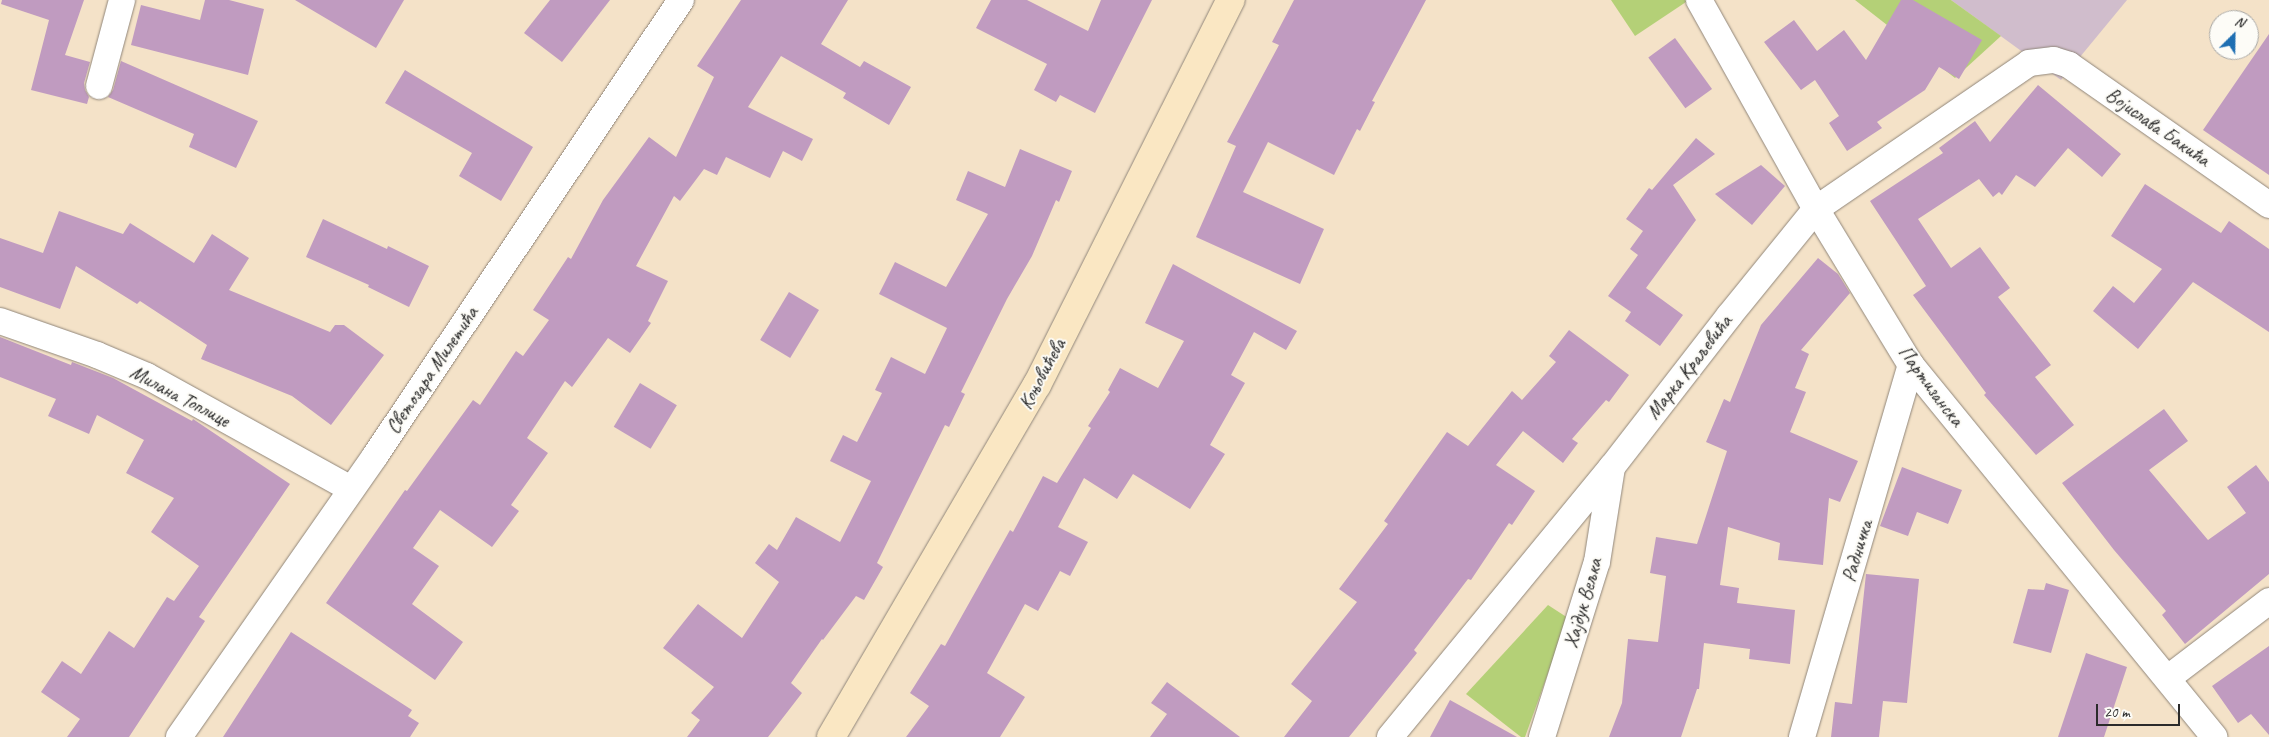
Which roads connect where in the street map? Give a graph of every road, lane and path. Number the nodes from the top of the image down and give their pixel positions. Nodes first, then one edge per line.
1 (122, 0) edge
2 (681, 0) edge
3 (1231, 0) edge
4 (1699, 0) edge
5 (2043, 60) joint
6 (99, 86) dead end
7 (2269, 205) edge
8 (1816, 209) junction
9 (0, 321) edge
10 (1911, 365) junction
11 (1612, 466) junction
12 (351, 489) junction
13 (2269, 601) edge
14 (2168, 678) junction
15 (179, 737) edge
16 (831, 737) edge
17 (1390, 737) edge
18 (1542, 737) edge
19 (1802, 737) edge
20 (2214, 737) edge

1 - 6 street
2 - 12 street, Светозара Милетића
3 - 16 main road, Коњовићева
4 - 8 street, Партизанска
5 - 7 street, Војислава Бакића
5 - 8 street, Марка Краљевића
8 - 10 street, Партизанска
8 - 11 street, Марка Краљевића
9 - 12 street, Милана Топлице
10 - 14 street, Партизанска
10 - 19 street, Радничка
11 - 17 street, Марка Краљевића
11 - 18 street, Хајдук Вељка
12 - 15 street, Светозара Милетића
13 - 14 street
14 - 20 street, Партизанска

